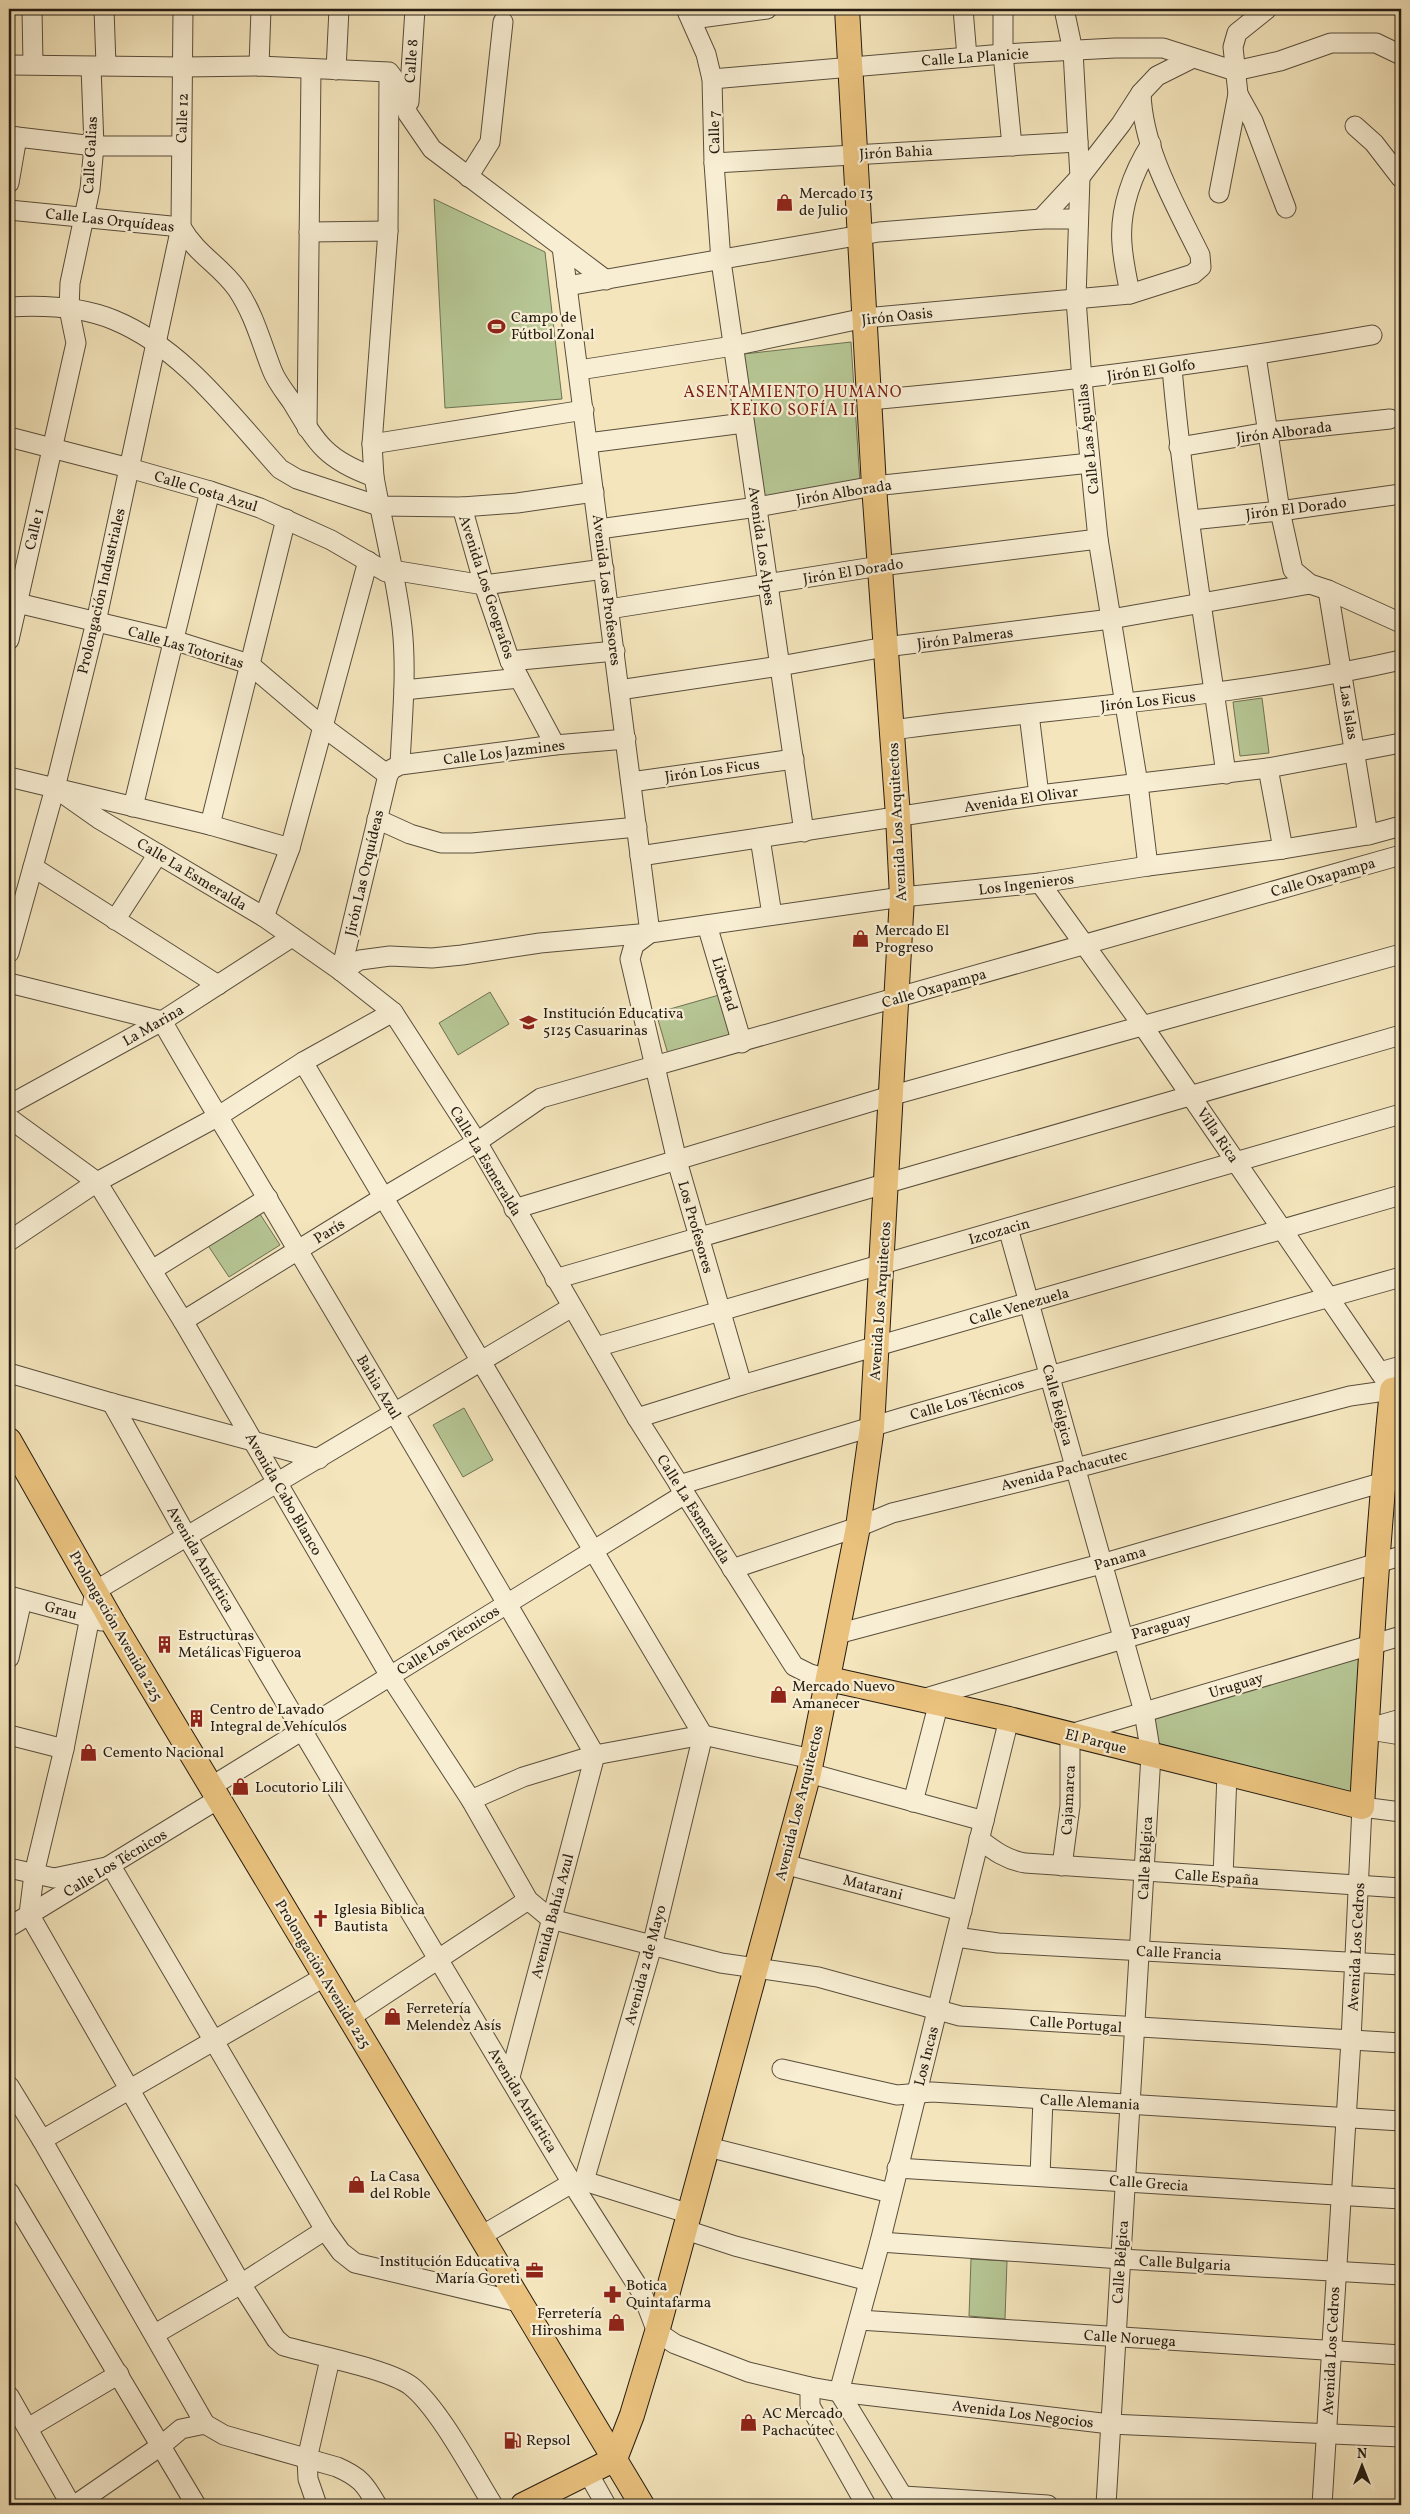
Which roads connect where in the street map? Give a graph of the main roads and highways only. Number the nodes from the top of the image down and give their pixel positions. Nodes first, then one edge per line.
1 (848, 9) edge
2 (1391, 1383) edge
3 (9, 1440) edge
4 (1392, 1480) edge
5 (829, 1679) junction
6 (1362, 1807) joint
7 (614, 2460) junction
8 (522, 2505) edge
9 (642, 2505) edge

1 - 5 main road, Avenida Los Arquitectos
2 - 4 main road, Avenida Los Cedros
3 - 7 main road, Prolongación Avenida 225
4 - 6 main road, Avenida Los Cedros
5 - 6 main road, El Parque
5 - 7 main road, Avenida Los Arquitectos
7 - 8 main road
7 - 9 main road, Prolongación Avenida 225

